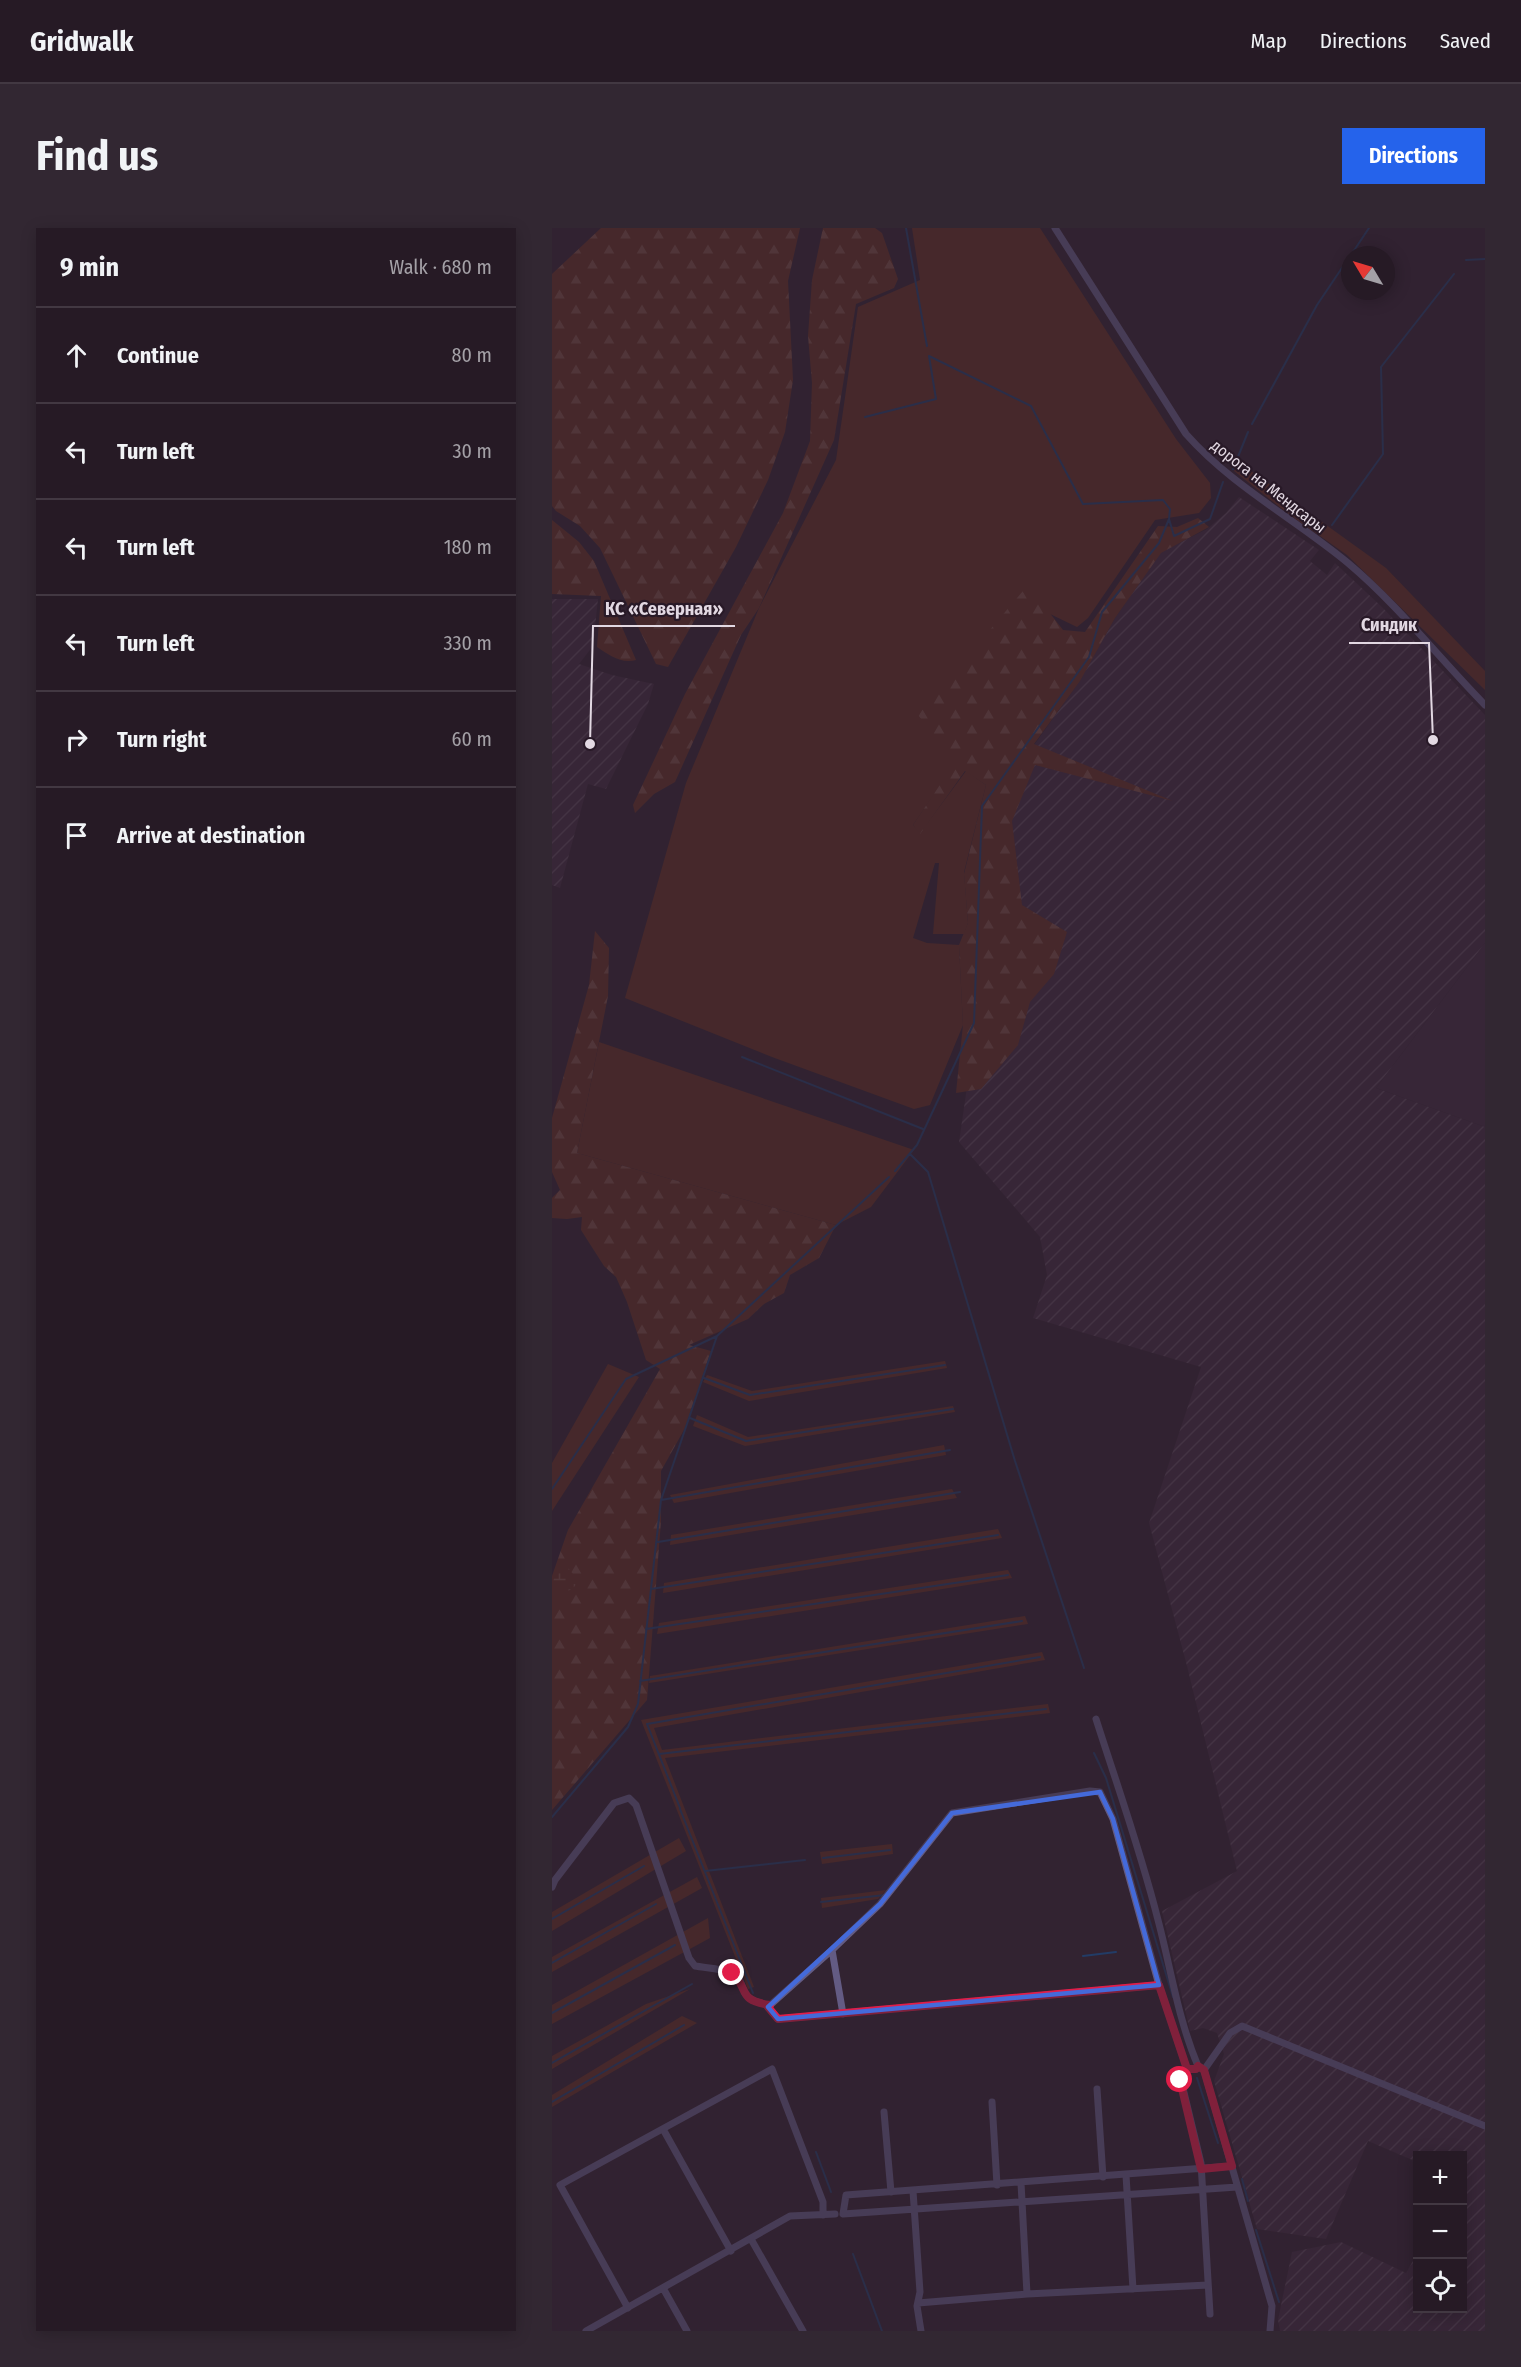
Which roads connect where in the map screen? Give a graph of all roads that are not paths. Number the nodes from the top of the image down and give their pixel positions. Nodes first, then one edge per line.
1 (1055, 228) edge
2 (1485, 705) edge
3 (1096, 1719) dead end
4 (552, 1887) edge
5 (832, 1950) junction
6 (1159, 1985) junction
7 (770, 2005) junction
8 (843, 2014) junction
9 (1201, 2068) junction
10 (1180, 2080) dead end
11 (1096, 2089) dead end
12 (993, 2102) dead end
13 (884, 2112) dead end
14 (1485, 2126) edge
15 (663, 2128) junction
16 (1232, 2166) junction
17 (1201, 2169) junction
18 (1126, 2175) junction
19 (1103, 2177) junction
20 (1021, 2183) junction
21 (997, 2185) junction
22 (1237, 2187) junction
23 (1202, 2189) junction
24 (913, 2191) junction
25 (891, 2192) junction
26 (1127, 2195) junction
27 (1021, 2203) junction
28 (914, 2211) junction
29 (835, 2214) dead end
30 (823, 2215) junction
31 (751, 2239) junction
32 (731, 2251) junction
33 (1208, 2285) junction
34 (663, 2288) junction
35 (1133, 2289) junction
36 (1027, 2294) junction
37 (918, 2303) junction
38 (628, 2307) junction
39 (1210, 2314) dead end
40 (586, 2331) edge
41 (687, 2331) edge
42 (803, 2331) edge
43 (921, 2331) edge
44 (1270, 2331) edge

1 - 2 street, дорога на Мендсары
3 - 9 street
4 - 7 street
5 - 6 street
5 - 7 street
5 - 8 street
6 - 8 street
6 - 9 street
7 - 8 street
9 - 14 street
9 - 16 street
10 - 17 street
11 - 19 street
12 - 21 street
13 - 25 street
15 - 30 street
15 - 32 street
15 - 38 street
16 - 17 street
16 - 22 street
17 - 18 street
17 - 23 street
18 - 19 street
18 - 26 street
19 - 20 street
20 - 21 street
20 - 27 street
21 - 24 street
22 - 23 street
22 - 44 street
23 - 26 street
23 - 33 street
24 - 25 street
24 - 28 street
25 - 28 street
26 - 27 street
26 - 35 street
27 - 28 street
27 - 36 street
28 - 37 street
29 - 30 street
30 - 31 street
31 - 32 street
31 - 42 street
32 - 34 street
33 - 35 street
33 - 39 street
34 - 38 street
34 - 41 street
35 - 36 street
36 - 37 street
37 - 43 street
38 - 40 street

